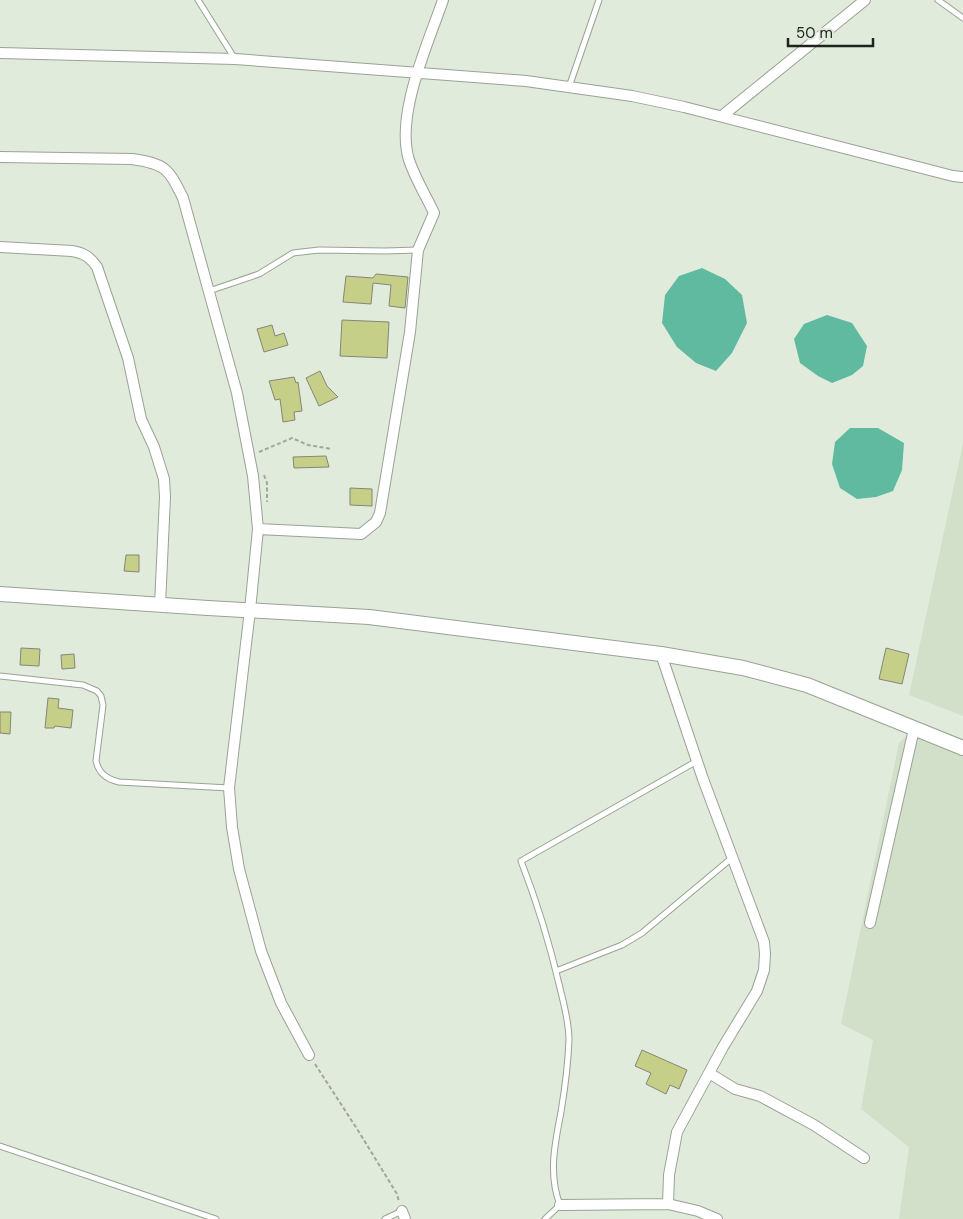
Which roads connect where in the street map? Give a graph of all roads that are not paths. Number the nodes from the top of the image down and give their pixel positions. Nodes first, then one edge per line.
1 (198, 0) edge
2 (443, 0) edge
3 (599, 0) edge
4 (865, 0) edge
5 (938, 0) edge
6 (963, 18) edge
7 (0, 53) edge
8 (235, 59) junction
9 (417, 72) junction
10 (569, 87) junction
11 (722, 116) junction
12 (0, 157) edge
13 (963, 177) edge
14 (0, 247) edge
15 (418, 250) junction
16 (209, 291) junction
17 (258, 529) junction
18 (0, 594) edge
19 (160, 605) junction
20 (250, 610) junction
21 (661, 654) junction
22 (0, 676) edge
23 (914, 729) junction
24 (963, 748) edge
25 (697, 762) junction
26 (229, 788) junction
27 (733, 857) junction
28 (870, 923) dead end
29 (556, 971) junction
30 (309, 1055) road end
31 (709, 1073) junction
32 (0, 1146) edge
33 (864, 1158) dead end
34 (668, 1204) junction
35 (560, 1205) junction
36 (404, 1215) edge
37 (216, 1219) edge
38 (385, 1219) edge
39 (545, 1219) edge
40 (716, 1219) edge

1 - 8 lane
2 - 9 street
3 - 10 lane
4 - 11 street
5 - 6 lane
7 - 8 street
8 - 9 street
9 - 10 street
9 - 15 street
10 - 11 street
11 - 13 street
12 - 16 street
14 - 19 street
15 - 16 lane
15 - 17 street
16 - 17 street
17 - 20 street
18 - 19 main road
19 - 20 main road
20 - 21 main road
20 - 26 street
21 - 23 main road
21 - 25 street
22 - 26 lane
23 - 24 main road
23 - 28 street
25 - 27 street
25 - 29 lane
26 - 30 street
27 - 29 lane
27 - 31 street
29 - 35 lane
31 - 33 street
31 - 34 street
32 - 37 lane
34 - 35 street
34 - 40 street
35 - 39 lane
36 - 38 lane

